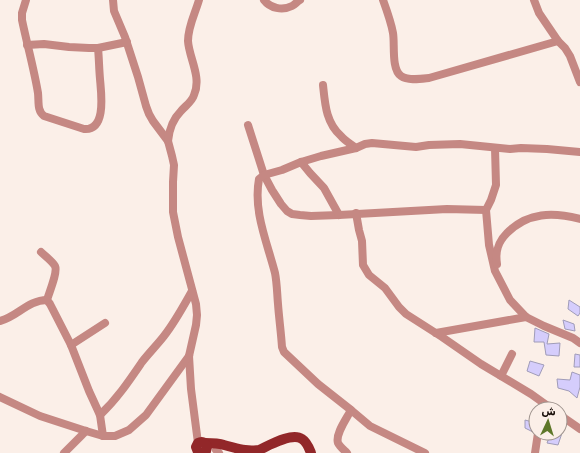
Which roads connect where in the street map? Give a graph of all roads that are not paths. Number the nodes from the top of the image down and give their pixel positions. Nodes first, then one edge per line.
1 (26, 0) edge
2 (113, 0) edge
3 (199, 0) edge
4 (264, 0) edge
5 (300, 0) edge
6 (383, 0) edge
7 (534, 0) edge
8 (558, 41) junction
9 (127, 42) junction
10 (28, 45) junction
11 (98, 48) junction
12 (580, 82) edge
13 (323, 85) dead end
14 (248, 125) dead end
15 (168, 142) junction
16 (356, 148) junction
17 (495, 148) junction
18 (580, 152) edge
19 (301, 162) junction
20 (264, 175) junction
21 (486, 210) junction
22 (356, 213) junction
23 (339, 215) junction
24 (580, 219) edge
25 (41, 252) dead end
26 (500, 280) junction
27 (192, 291) junction
28 (47, 300) junction
29 (526, 317) junction
30 (0, 321) edge
31 (105, 323) dead end
32 (436, 333) junction
33 (580, 343) edge
34 (71, 345) junction
35 (512, 354) dead end
36 (189, 356) junction
37 (501, 376) junction
38 (0, 397) edge
39 (540, 401) edge
40 (351, 410) junction
41 (100, 415) junction
42 (568, 421) edge
43 (580, 429) edge
44 (86, 431) junction
45 (103, 436) junction
46 (537, 441) edge
47 (204, 449) edge
48 (242, 450) junction
49 (232, 452) edge
50 (64, 453) edge
51 (311, 453) edge
52 (347, 453) edge
53 (425, 453) edge
54 (535, 453) edge

1 - 10 street
2 - 9 street
3 - 15 street
4 - 5 street
6 - 8 street
7 - 8 street
8 - 12 street
9 - 11 street
9 - 15 street
10 - 11 street
10 - 11 street
13 - 16 street
14 - 20 street
15 - 27 street
16 - 17 street
16 - 19 street
17 - 18 street
17 - 21 street
19 - 20 street
19 - 23 street
20 - 23 street
20 - 40 street
21 - 22 street
21 - 26 street
22 - 23 street
22 - 32 street
24 - 26 street
25 - 28 street
26 - 29 street
27 - 36 street
27 - 41 street
28 - 30 street
28 - 34 street
29 - 32 street
29 - 33 street
31 - 34 street
32 - 37 street
34 - 41 street
35 - 37 street
36 - 45 street
36 - 47 street
37 - 39 street
38 - 44 street
40 - 52 street
40 - 53 street
41 - 45 street
42 - 43 street
44 - 45 street
44 - 50 street
46 - 54 street
47 - 48 main road
47 - 49 main road
48 - 49 main road
48 - 51 main road

